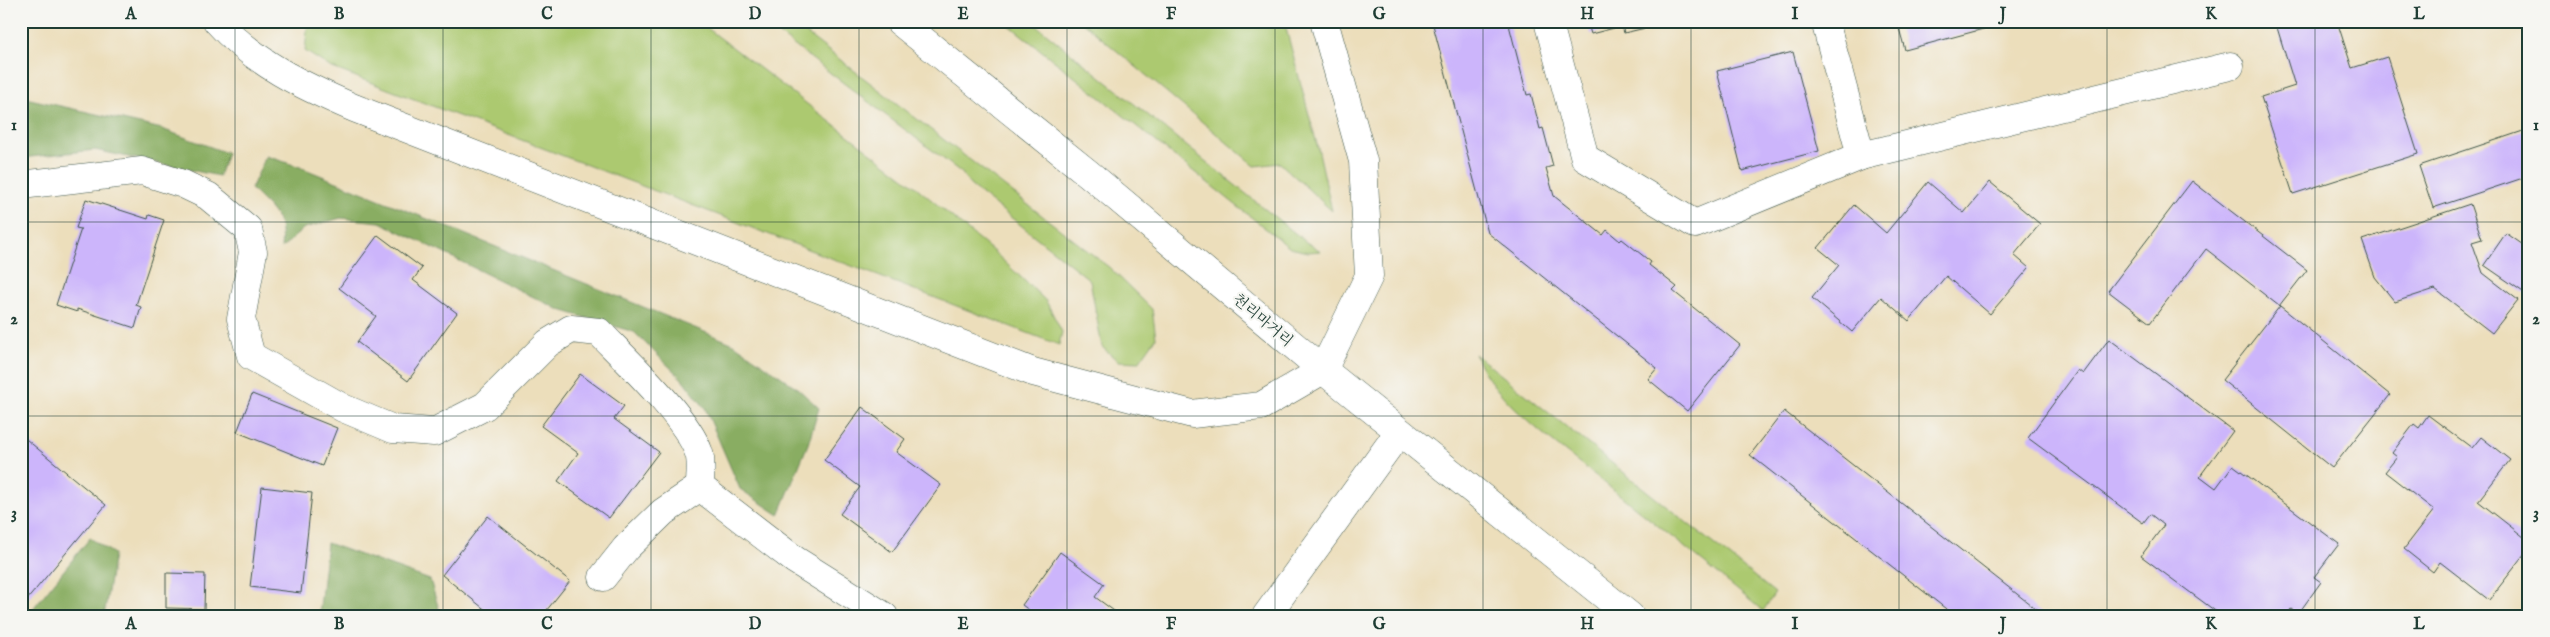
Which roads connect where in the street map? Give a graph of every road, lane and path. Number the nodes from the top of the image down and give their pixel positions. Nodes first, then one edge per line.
1 (217, 21) edge
2 (898, 21) edge
3 (1324, 21) edge
4 (1548, 21) edge
5 (1825, 21) edge
6 (2230, 66) dead end
7 (1861, 156) junction
8 (21, 185) edge
9 (1323, 370) junction
10 (1399, 432) junction
11 (700, 487) junction
12 (603, 577) dead end
13 (884, 616) edge
14 (1266, 616) edge
15 (1630, 616) edge

1 - 9 main road
2 - 9 main road, 천리마거리
3 - 9 main road
4 - 7 main road
5 - 7 main road
6 - 7 main road
8 - 11 main road
9 - 10 main road, 천리마거리
10 - 14 main road
10 - 15 main road, 천리마거리
11 - 12 main road
11 - 13 main road

